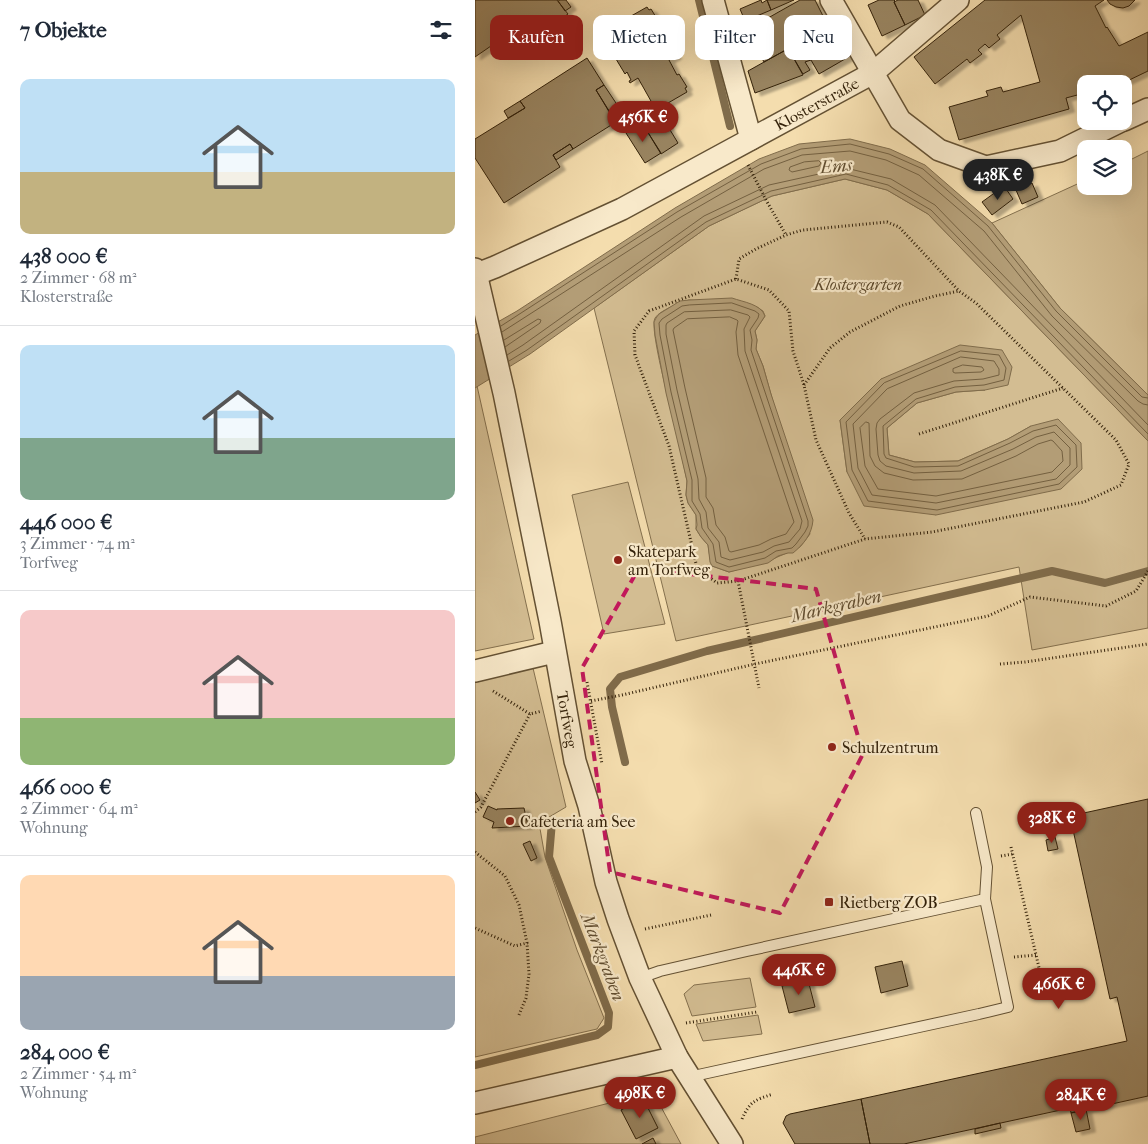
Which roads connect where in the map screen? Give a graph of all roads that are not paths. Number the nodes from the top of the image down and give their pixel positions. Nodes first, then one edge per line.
1 (713, 0) edge
2 (831, 0) edge
3 (958, 0) edge
4 (873, 73) junction
5 (1148, 108) edge
6 (1132, 116) edge
7 (1104, 130) edge
8 (751, 139) junction
9 (482, 270) edge
10 (554, 652) junction
11 (475, 671) edge
12 (976, 813) dead end
13 (985, 899) junction
14 (640, 978) junction
15 (677, 1057) junction
16 (689, 1077) junction
17 (475, 1104) edge
18 (733, 1144) edge

1 - 8 street
2 - 4 street
3 - 4 street
4 - 7 street, Klosterstraße
4 - 8 street, Klosterstraße
5 - 6 street, Klosterstraße
8 - 9 street, Klosterstraße
9 - 10 street, Torfweg
10 - 11 street
10 - 14 street, Torfweg
12 - 13 lane
13 - 14 lane
13 - 16 lane
14 - 15 street, Torfweg
15 - 16 street, Torfweg
15 - 17 street
16 - 18 street, Torfweg

